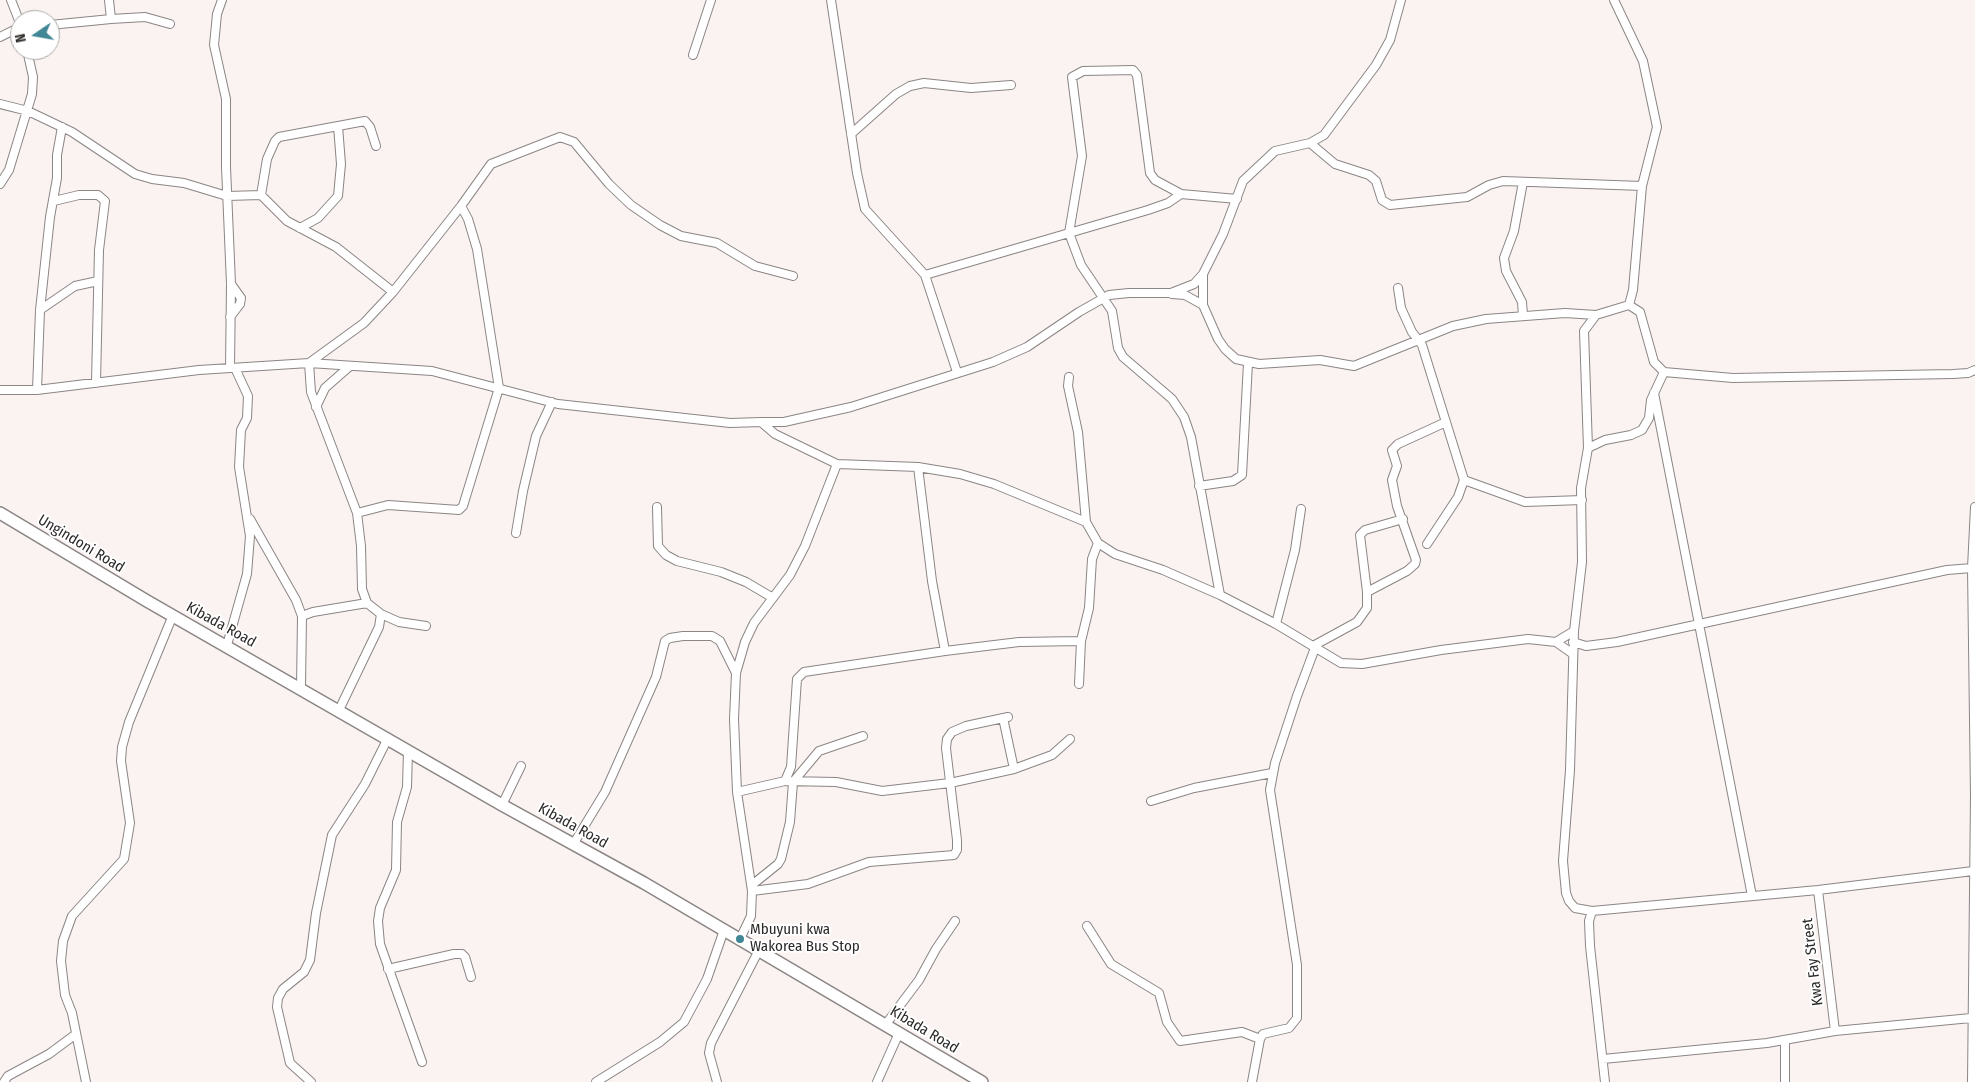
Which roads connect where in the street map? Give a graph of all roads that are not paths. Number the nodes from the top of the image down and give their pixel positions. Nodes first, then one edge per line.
1 (109, 0) edge
2 (222, 0) edge
3 (711, 0) edge
4 (831, 0) edge
5 (1402, 0) edge
6 (1614, 0) edge
7 (111, 19) junction
8 (60, 24) edge
9 (170, 24) dead end
10 (693, 55) dead end
11 (29, 60) edge
12 (1012, 84) dead end
13 (0, 104) edge
14 (28, 111) junction
15 (338, 126) junction
16 (62, 127) junction
17 (852, 134) junction
18 (1310, 143) junction
19 (376, 146) dead end
20 (1523, 182) junction
21 (0, 184) edge
22 (1642, 186) junction
23 (1181, 194) junction
24 (261, 195) junction
25 (227, 196) junction
26 (1237, 199) junction
27 (54, 201) junction
28 (462, 206) junction
29 (300, 228) junction
30 (1070, 233) junction
31 (1203, 274) junction
32 (925, 275) junction
33 (793, 276) dead end
34 (98, 281) junction
35 (1398, 288) dead end
36 (392, 292) junction
37 (1171, 293) junction
38 (1102, 298) junction
39 (1203, 305) junction
40 (1629, 305) junction
41 (40, 310) junction
42 (1596, 315) junction
43 (1523, 316) junction
44 (1418, 339) junction
45 (309, 363) junction
46 (1248, 363) junction
47 (350, 366) junction
48 (232, 368) junction
49 (1975, 370) edge
50 (957, 372) junction
51 (1664, 372) junction
52 (1069, 377) dead end
53 (96, 383) junction
54 (499, 388) junction
55 (0, 390) edge
56 (36, 390) junction
57 (1654, 393) junction
58 (552, 402) junction
59 (316, 407) junction
60 (761, 422) junction
61 (1446, 422) junction
62 (1588, 448) junction
63 (836, 464) junction
64 (918, 467) junction
65 (1464, 480) junction
66 (1199, 486) junction
67 (1582, 500) junction
68 (657, 507) dead end
69 (1975, 507) edge
70 (1300, 509) dead end
71 (0, 513) edge
72 (357, 513) junction
73 (248, 515) junction
74 (1403, 519) junction
75 (1086, 522) junction
76 (1974, 529) edge
77 (516, 533) dead end
78 (1098, 543) junction
79 (1427, 544) dead end
80 (1972, 568) junction
81 (1367, 592) junction
82 (1220, 594) junction
83 (774, 598) junction
84 (147, 601) joint
85 (367, 603) junction
86 (381, 614) junction
87 (173, 615) junction
88 (302, 616) junction
89 (1276, 624) junction
90 (1698, 624) junction
91 (426, 626) dead end
92 (1574, 631) junction
93 (1081, 641) junction
94 (1556, 642) junction
95 (1574, 642) junction
96 (227, 645) junction
97 (1314, 647) junction
98 (945, 650) junction
99 (1573, 654) junction
100 (736, 674) junction
101 (1079, 684) dead end
102 (301, 687) junction
103 (1974, 691) edge
104 (339, 710) junction
105 (863, 736) dead end
106 (388, 738) junction
107 (1070, 739) dead end
108 (408, 750) junction
109 (522, 766) dead end
110 (1014, 769) junction
111 (1272, 774) junction
112 (789, 782) junction
113 (950, 783) junction
114 (736, 792) junction
115 (1975, 796) edge
116 (1151, 801) dead end
117 (502, 805) junction
118 (574, 843) junction
119 (1973, 871) junction
120 (752, 888) junction
121 (1818, 890) junction
122 (1752, 896) junction
123 (1592, 911) junction
124 (955, 920) dead end
125 (1087, 926) dead end
126 (724, 930) junction
127 (740, 939) junction
128 (759, 950) junction
129 (388, 969) junction
130 (1973, 974) edge
131 (472, 977) dead end
132 (1971, 1018) junction
133 (886, 1024) junction
134 (1835, 1031) junction
135 (899, 1032) junction
136 (76, 1034) junction
137 (1260, 1039) junction
138 (1786, 1040) junction
139 (1603, 1059) junction
140 (422, 1062) dead end
141 (4, 1082) edge
142 (86, 1082) edge
143 (312, 1082) edge
144 (596, 1082) edge
145 (716, 1082) edge
146 (877, 1082) edge
147 (982, 1082) edge
148 (1252, 1082) edge
149 (1605, 1082) edge
150 (1785, 1082) edge
151 (1972, 1082) edge

1 - 7 street
2 - 25 street
3 - 10 street
4 - 17 street
5 - 18 street
6 - 22 street
7 - 8 street
7 - 9 street
11 - 14 street
12 - 17 street
13 - 14 street
14 - 16 street
14 - 21 street
15 - 19 street
15 - 24 street
15 - 29 street
16 - 25 street
16 - 27 street
17 - 32 street
18 - 20 street
18 - 26 street
20 - 22 street
20 - 43 street
22 - 40 street
23 - 26 street
23 - 30 street
23 - 30 street
24 - 25 street
24 - 29 street
25 - 48 street
26 - 31 street
27 - 34 street
27 - 41 street
28 - 33 street
28 - 36 street
28 - 54 street
29 - 36 street
30 - 32 street
30 - 38 street
31 - 37 street
31 - 39 street
32 - 50 street
34 - 41 street
34 - 53 street
35 - 44 street
36 - 45 street
37 - 38 street
37 - 39 street
38 - 50 street
38 - 66 street
39 - 46 street
40 - 42 street
40 - 51 street
41 - 56 street
42 - 43 street
42 - 62 street
43 - 44 street
44 - 46 street
44 - 61 street
45 - 47 street
45 - 48 street
45 - 59 street
46 - 66 street
47 - 54 street
47 - 59 street
48 - 53 street
48 - 73 street
49 - 51 street
50 - 60 street
51 - 57 street
52 - 75 street
53 - 56 street
54 - 58 street
54 - 72 street
55 - 56 street
57 - 62 street
57 - 90 street
58 - 60 street
58 - 77 street
59 - 72 street
60 - 63 street
61 - 65 street
61 - 74 street
62 - 67 street
63 - 64 street
63 - 83 street
64 - 75 street
64 - 98 street
65 - 67 street
65 - 79 street
66 - 82 street
67 - 92 street
68 - 83 street
69 - 76 street
70 - 89 street
71 - 84 main road, Ungindoni Road
72 - 85 street
73 - 88 street
73 - 96 street
74 - 81 street
74 - 81 street
75 - 78 street
76 - 80 street
78 - 82 street
78 - 93 street
80 - 90 street
80 - 103 street
81 - 97 street
82 - 89 street
83 - 100 street
84 - 87 main road, Kibada Road
85 - 86 street
85 - 88 street
86 - 91 street
86 - 104 street
87 - 96 main road, Kibada Road
87 - 136 street
88 - 102 street
89 - 97 street
90 - 95 street
90 - 122 street
92 - 94 street
92 - 95 street
93 - 98 street
93 - 101 street
94 - 97 street
94 - 99 street
95 - 99 street
96 - 102 main road, Kibada Road
97 - 111 street
98 - 112 street
99 - 123 street
100 - 114 street
100 - 118 street
102 - 104 main road, Kibada Road
103 - 115 street
104 - 106 main road, Kibada Road
105 - 112 street
106 - 108 main road, Kibada Road
106 - 143 street
107 - 110 street
108 - 117 main road, Kibada Road
108 - 129 street
109 - 117 street
110 - 113 street
110 - 113 street
111 - 116 street
111 - 137 street
112 - 113 street
112 - 114 street
112 - 120 street
113 - 120 street
114 - 120 street
115 - 119 street
117 - 118 main road, Kibada Road
118 - 126 main road, Kibada Road
119 - 121 street
119 - 130 street
120 - 127 street
121 - 122 street
121 - 134 street, Kwa Fay Street
122 - 123 street
123 - 139 street
124 - 133 street
125 - 137 street
126 - 127 main road, Kibada Road
126 - 144 street
127 - 128 main road, Kibada Road
128 - 133 main road, Kibada Road
128 - 145 street
129 - 131 street
129 - 140 street
130 - 132 street
132 - 134 street
132 - 151 street
133 - 135 main road, Kibada Road
134 - 138 street
135 - 146 street
135 - 147 main road, Kibada Road
136 - 141 street
136 - 142 street
137 - 148 street
138 - 139 street
138 - 150 street
139 - 149 street

